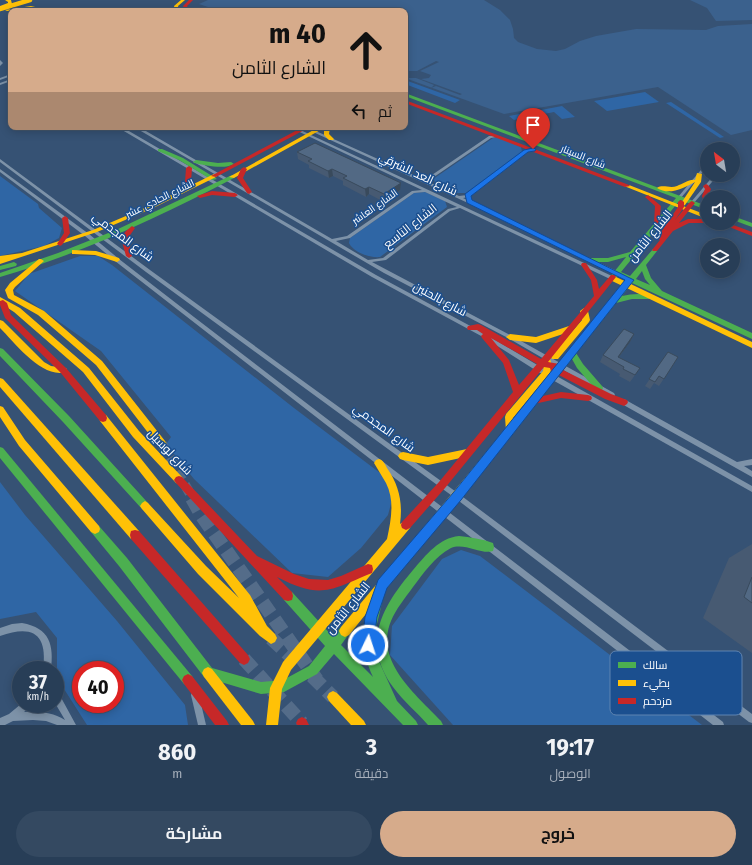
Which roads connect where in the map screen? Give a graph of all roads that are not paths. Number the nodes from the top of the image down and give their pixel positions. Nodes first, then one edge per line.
1 (17, 0) edge
2 (25, 0) edge
3 (30, 0) edge
4 (43, 0) edge
5 (183, 0) edge
6 (191, 0) edge
7 (3, 7) edge
8 (36, 8) edge
9 (48, 8) edge
10 (176, 8) edge
11 (186, 8) edge
12 (0, 61) edge
13 (0, 65) edge
14 (408, 97) edge
15 (408, 102) edge
16 (124, 130) edge
17 (140, 130) edge
18 (304, 130) edge
19 (327, 130) edge
20 (491, 135) junction
21 (331, 139) junction
22 (528, 149) junction
23 (160, 150) junction
24 (257, 153) junction
25 (0, 160) edge
26 (192, 165) junction
27 (241, 166) junction
28 (0, 170) edge
29 (700, 173) edge
30 (430, 178) junction
31 (696, 178) junction
32 (215, 179) junction
33 (421, 179) junction
34 (613, 181) junction
35 (710, 182) edge
36 (412, 184) junction
37 (431, 184) junction
38 (706, 186) junction
39 (640, 188) junction
40 (708, 190) edge
41 (426, 191) junction
42 (249, 192) junction
43 (413, 192) junction
44 (176, 194) junction
45 (235, 195) junction
46 (468, 196) junction
47 (458, 197) junction
48 (186, 200) junction
49 (448, 201) junction
50 (469, 202) junction
51 (683, 204) junction
52 (171, 207) junction
53 (700, 207) edge
54 (462, 208) junction
55 (449, 210) junction
56 (700, 210) edge
57 (700, 213) edge
58 (65, 218) junction
59 (700, 221) edge
60 (740, 221) edge
61 (138, 223) junction
62 (658, 225) junction
63 (752, 225) edge
64 (740, 227) edge
65 (740, 229) edge
66 (752, 230) edge
67 (670, 231) junction
68 (91, 233) junction
69 (752, 234) edge
70 (104, 238) junction
71 (348, 238) junction
72 (332, 240) junction
73 (95, 242) junction
74 (60, 244) junction
75 (657, 247) junction
76 (347, 249) junction
77 (45, 250) junction
78 (65, 253) junction
79 (634, 253) junction
80 (27, 254) junction
81 (129, 256) junction
82 (0, 258) edge
83 (384, 259) junction
84 (117, 260) junction
85 (41, 261) junction
86 (368, 261) junction
87 (0, 262) edge
88 (587, 262) junction
89 (643, 265) junction
90 (0, 268) edge
91 (386, 272) junction
92 (0, 275) edge
93 (614, 276) junction
94 (628, 282) junction
95 (662, 294) junction
96 (596, 295) junction
97 (653, 299) junction
98 (1, 301) edge
99 (614, 301) junction
100 (584, 312) junction
101 (0, 323) edge
102 (471, 328) junction
103 (572, 328) junction
104 (485, 336) junction
105 (752, 336) edge
106 (510, 337) junction
107 (752, 345) edge
108 (0, 351) edge
109 (572, 354) junction
110 (550, 367) junction
111 (63, 370) junction
112 (0, 380) edge
113 (599, 388) junction
114 (518, 393) junction
115 (588, 398) junction
116 (534, 402) junction
117 (624, 402) junction
118 (0, 410) edge
119 (510, 431) junction
120 (162, 444) tunnel mouth
121 (0, 451) edge
122 (467, 452) junction
123 (403, 456) junction
124 (379, 463) junction
125 (752, 463) edge
126 (736, 466) junction
127 (752, 474) edge
128 (442, 485) junction
129 (752, 490) edge
130 (457, 496) junction
131 (428, 499) junction
132 (444, 512) junction
133 (391, 544) junction
134 (489, 547) junction
135 (256, 560) junction
136 (371, 568) junction
137 (382, 584) junction
138 (317, 629) junction
139 (0, 632) edge
140 (333, 645) junction
141 (624, 651) edge
142 (662, 651) edge
143 (244, 659) tunnel mouth
144 (48, 661) edge
145 (208, 673) junction
146 (192, 685) junction
147 (276, 688) junction
148 (333, 697) tunnel mouth
149 (395, 709) junction
150 (64, 711) edge
151 (742, 711) edge
152 (17, 713) edge
153 (707, 715) edge
154 (12, 717) junction
155 (752, 719) edge
156 (0, 723) edge
157 (64, 725) edge
158 (72, 725) edge
159 (202, 725) edge
160 (223, 725) edge
161 (249, 725) edge
162 (272, 725) edge
163 (360, 725) edge
164 (412, 725) edge
165 (437, 725) edge
166 (720, 725) edge

1 - 7 main road
2 - 7 main road
3 - 7 main road, bridge
4 - 9 main road
5 - 10 main road
6 - 11 main road
7 - 8 main road
12 - 13 street
14 - 39 main road, شارع السينار
15 - 20 main road, شارع السينار
16 - 23 street, شارع بالحنين
17 - 26 street, شارع بالحنين
18 - 21 street, شارع العد الشرقي
18 - 24 main road, الشارع الحادي عشر
18 - 27 main road, الشارع الحادي عشر
18 - 36 street, شارع العد الشرقي
19 - 21 main road
20 - 22 main road, شارع السينار
20 - 30 street
21 - 33 street, شارع العد الشرقي
22 - 34 main road, شارع السينار
22 - 46 street
23 - 26 street, شارع بالحنين
23 - 32 main road
24 - 27 main road, الشارع الحادي عشر
24 - 32 main road
25 - 68 street, شارع المجدمي
26 - 27 main road
26 - 32 street, شارع بالحنين
26 - 32 street, شارع بالحنين
26 - 44 main road
27 - 32 main road, الشارع الحادي عشر
27 - 42 main road
28 - 58 street, شارع المجدمي
29 - 31 street
30 - 33 street
30 - 37 street
31 - 39 main road
31 - 51 main road
32 - 42 street, شارع بالحنين
32 - 44 main road, الشارع الحادي عشر
32 - 45 street, شارع بالحنين
32 - 48 main road, الشارع الحادي عشر
32 - 52 main road
33 - 37 street, شارع العد الشرقي
34 - 39 main road, شارع السينار
34 - 51 main road
35 - 38 street, الشارع الثامن
36 - 41 street, شارع العد الشرقي
36 - 43 street, الشارع العاشر
37 - 47 street, شارع العد الشرقي
38 - 40 main road
38 - 51 street, الشارع الثامن
39 - 51 main road, شارع السينار
39 - 62 main road
41 - 43 street, الشارع العاشر
41 - 49 street, شارع العد الشرقي
42 - 72 street, شارع بالحنين
43 - 71 street, الشارع العاشر
44 - 68 main road, الشارع الحادي عشر
45 - 48 main road
45 - 102 street, شارع بالحنين
46 - 47 street
46 - 50 street
47 - 50 street, شارع العد الشرقي
48 - 52 main road, الشارع الحادي عشر
49 - 54 street, شارع العد الشرقي
49 - 55 street, الشارع التاسع
50 - 88 street, شارع العد الشرقي
51 - 53 main road, شارع السينار
51 - 56 main road
51 - 57 main road, شارع السينار
51 - 62 main road, الشارع الثامن
51 - 67 main road, الشارع الثامن
51 - 75 main road
52 - 61 main road, الشارع الحادي عشر
54 - 55 street, الشارع التاسع
54 - 88 street, شارع العد الشرقي
55 - 83 street, الشارع التاسع
58 - 68 street, شارع المجدمي
58 - 74 main road
59 - 67 main road
60 - 63 main road
61 - 70 main road, الشارع الحادي عشر
61 - 81 main road
62 - 79 main road, الشارع الثامن
64 - 66 main road
65 - 69 main road
67 - 75 main road, الشارع الثامن
68 - 70 street, شارع المجدمي
68 - 73 street, شارع المجدمي
68 - 74 main road, الشارع الحادي عشر
70 - 73 main road, الشارع الحادي عشر
70 - 81 street, شارع المجدمي
71 - 72 street, الشارع العاشر
71 - 76 street, الشارع العاشر
72 - 76 street, شارع بالحنين
73 - 78 main road, الشارع الحادي عشر
73 - 84 street, شارع المجدمي
74 - 77 main road, الشارع الحادي عشر
75 - 89 main road, الشارع الثامن
76 - 86 street, شارع بالحنين
77 - 80 main road, الشارع الحادي عشر
77 - 90 main road
78 - 84 main road
78 - 85 main road, الشارع الحادي عشر
79 - 88 main road
79 - 93 main road, الشارع الثامن
80 - 82 main road
80 - 87 main road, الشارع الحادي عشر
81 - 123 street, شارع المجدمي
83 - 86 street, الشارع التاسع
83 - 91 street, الشارع التاسع
84 - 124 street, شارع المجدمي
85 - 92 main road, الشارع الحادي عشر
85 - 120 main road
86 - 91 street, شارع بالحنين
88 - 93 street, شارع العد الشرقي
88 - 93 street, شارع العد الشرقي
88 - 96 main road
89 - 94 main road, الشارع الثامن
89 - 95 main road
91 - 106 street, شارع بالحنين
93 - 94 main road, شارع العد الشرقي
93 - 96 main road, الشارع الثامن
94 - 95 main road, شارع العد الشرقي
94 - 97 main road, شارع العد الشرقي
94 - 99 main road, الشارع الثامن
95 - 105 main road, شارع العد الشرقي
96 - 100 main road, الشارع الثامن
97 - 99 main road
97 - 107 main road, شارع العد الشرقي
98 - 111 main road
98 - 135 main road, شارع لوسيل
99 - 109 main road, الشارع الثامن
100 - 103 main road, الشارع الثامن
100 - 110 main road
101 - 111 main road
102 - 104 street, شارع بالحنين
102 - 110 main road
103 - 106 main road
103 - 110 main road, الشارع الثامن
104 - 110 street, شارع بالحنين
104 - 114 main road
106 - 110 street, شارع بالحنين
108 - 111 main road
109 - 110 main road, الشارع الثامن
109 - 113 main road
110 - 113 street, شارع بالحنين
110 - 114 main road, الشارع الثامن
110 - 115 street, شارع بالحنين
110 - 116 main road, الشارع الثامن
110 - 117 main road
110 - 119 main road
112 - 143 main road
113 - 117 street, شارع بالحنين
114 - 122 main road, الشارع الثامن
115 - 116 main road
115 - 129 street, شارع بالحنين
116 - 119 main road, الشارع الثامن
117 - 126 street, شارع بالحنين
118 - 145 main road
119 - 130 main road, الشارع الثامن
121 - 146 main road
122 - 123 main road
122 - 128 main road, الشارع الثامن
123 - 128 street, شارع المجدمي
124 - 131 street, شارع المجدمي
124 - 133 main road
125 - 126 street
126 - 127 street, شارع بالحنين
128 - 130 street, شارع المجدمي
128 - 131 main road, الشارع الثامن
130 - 132 main road, الشارع الثامن
130 - 142 street, شارع المجدمي
131 - 132 street, شارع المجدمي
131 - 133 main road, الشارع الثامن
132 - 134 street, شارع المجدمي
132 - 137 main road, الشارع الثامن
133 - 136 main road, الشارع الثامن
134 - 141 street, شارع المجدمي
134 - 165 main road
135 - 136 main road
135 - 138 main road, شارع لوسيل
136 - 138 main road, الشارع الثامن
137 - 140 main road, الشارع الثامن
137 - 149 main road
138 - 140 main road, شارع لوسيل
138 - 147 main road, الشارع الثامن
139 - 144 street
140 - 147 main road, الشارع الثامن
140 - 149 main road, شارع لوسيل
145 - 147 main road, الشارع الثامن
145 - 161 main road
146 - 159 street
146 - 160 main road
147 - 162 main road, الشارع الثامن
148 - 163 main road
149 - 164 main road, شارع لوسيل
150 - 158 street
151 - 155 street, شارع المجدمي
152 - 154 street
153 - 166 street, شارع المجدمي
154 - 156 street
154 - 157 street

